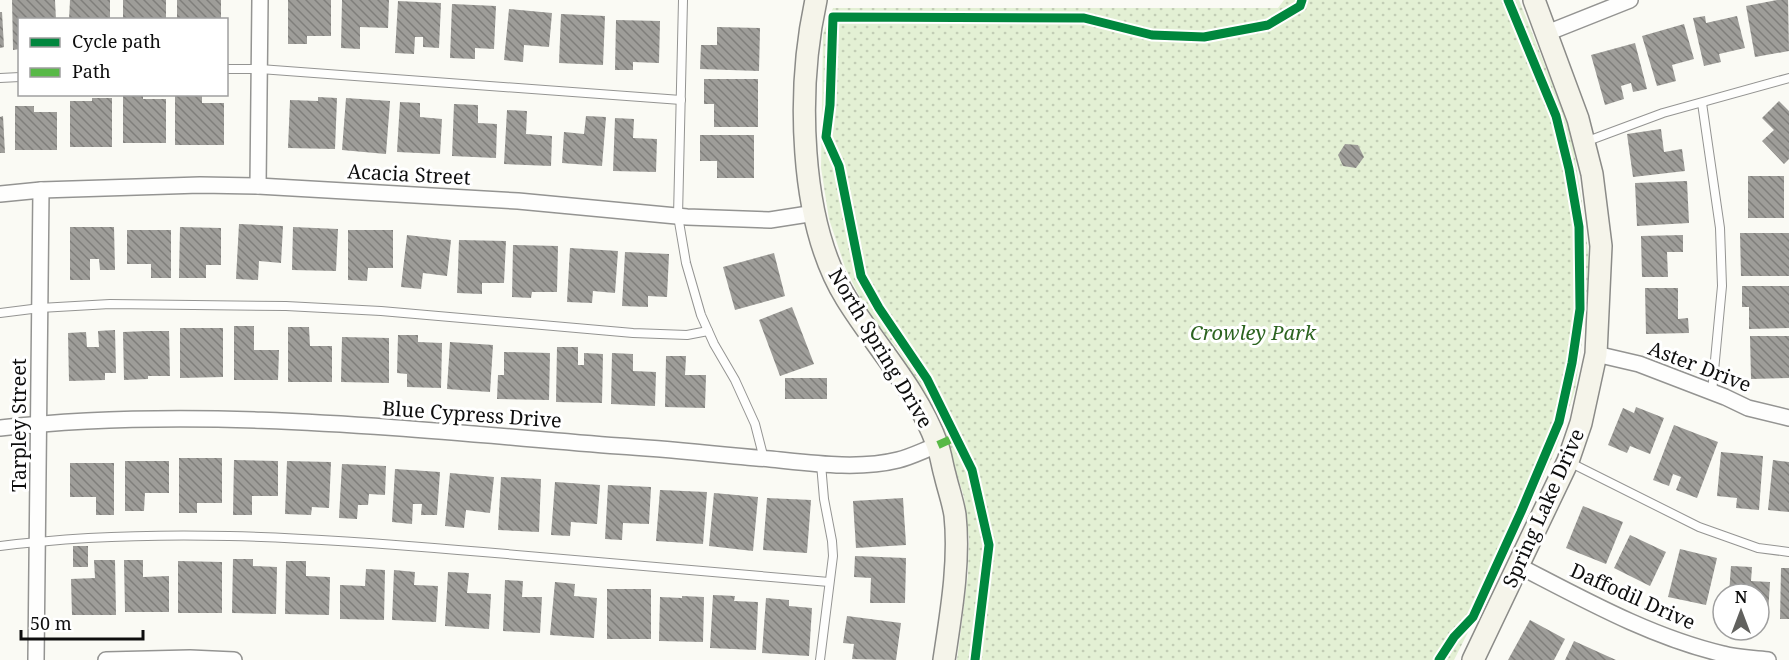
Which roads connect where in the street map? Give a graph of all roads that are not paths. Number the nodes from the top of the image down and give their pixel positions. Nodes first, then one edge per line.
1 (260, 0) edge
2 (683, 0) edge
3 (816, 0) edge
4 (1534, 0) edge
5 (1630, 0) edge
6 (1547, 33) junction
7 (228, 69) edge
8 (260, 69) junction
9 (18, 77) edge
10 (0, 78) edge
11 (1789, 78) edge
12 (681, 100) junction
13 (1702, 103) junction
14 (1584, 142) junction
15 (258, 186) junction
16 (41, 190) junction
17 (0, 194) edge
18 (815, 213) junction
19 (678, 216) junction
20 (40, 308) junction
21 (0, 313) edge
22 (708, 331) junction
23 (1596, 354) junction
24 (1712, 392) junction
25 (1789, 418) edge
26 (39, 424) junction
27 (0, 428) edge
28 (938, 445) junction
29 (764, 459) junction
30 (1568, 461) junction
31 (821, 464) junction
32 (39, 541) junction
33 (0, 546) edge
34 (1789, 552) edge
35 (1519, 566) junction
36 (829, 582) junction
37 (36, 660) edge
38 (106, 660) edge
39 (234, 660) edge
40 (820, 660) edge
41 (944, 660) edge
42 (1473, 660) edge
43 (1768, 660) edge

1 - 8 street
2 - 12 lane
3 - 18 street, North Spring Drive
4 - 6 street, Spring Lake Drive
5 - 6 street
6 - 14 street, Spring Lake Drive
7 - 8 lane
8 - 12 lane
8 - 15 street
9 - 10 lane
11 - 13 lane
12 - 19 lane
13 - 14 lane
13 - 24 lane
14 - 23 street, Spring Lake Drive
15 - 16 street, Acacia Street
15 - 19 street, Acacia Street
16 - 17 street, Acacia Street
16 - 20 street, Tarpley Street
18 - 19 street, Acacia Street
18 - 28 street, North Spring Drive
19 - 22 lane
20 - 21 lane
20 - 22 lane
20 - 26 street, Tarpley Street
22 - 29 lane
23 - 24 street, Aster Drive
23 - 30 street, Spring Lake Drive
24 - 25 street, Aster Drive
26 - 27 street, Blue Cypress Drive
26 - 29 street, Blue Cypress Drive
26 - 32 street, Tarpley Street
28 - 31 street, Blue Cypress Drive
28 - 41 street, North Spring Drive
29 - 31 street, Blue Cypress Drive
30 - 34 lane
30 - 35 street, Spring Lake Drive
31 - 36 lane
32 - 33 lane
32 - 36 lane
32 - 37 street, Tarpley Street
35 - 42 street, Spring Lake Drive
35 - 43 street, Daffodil Drive
36 - 40 lane
38 - 39 street

